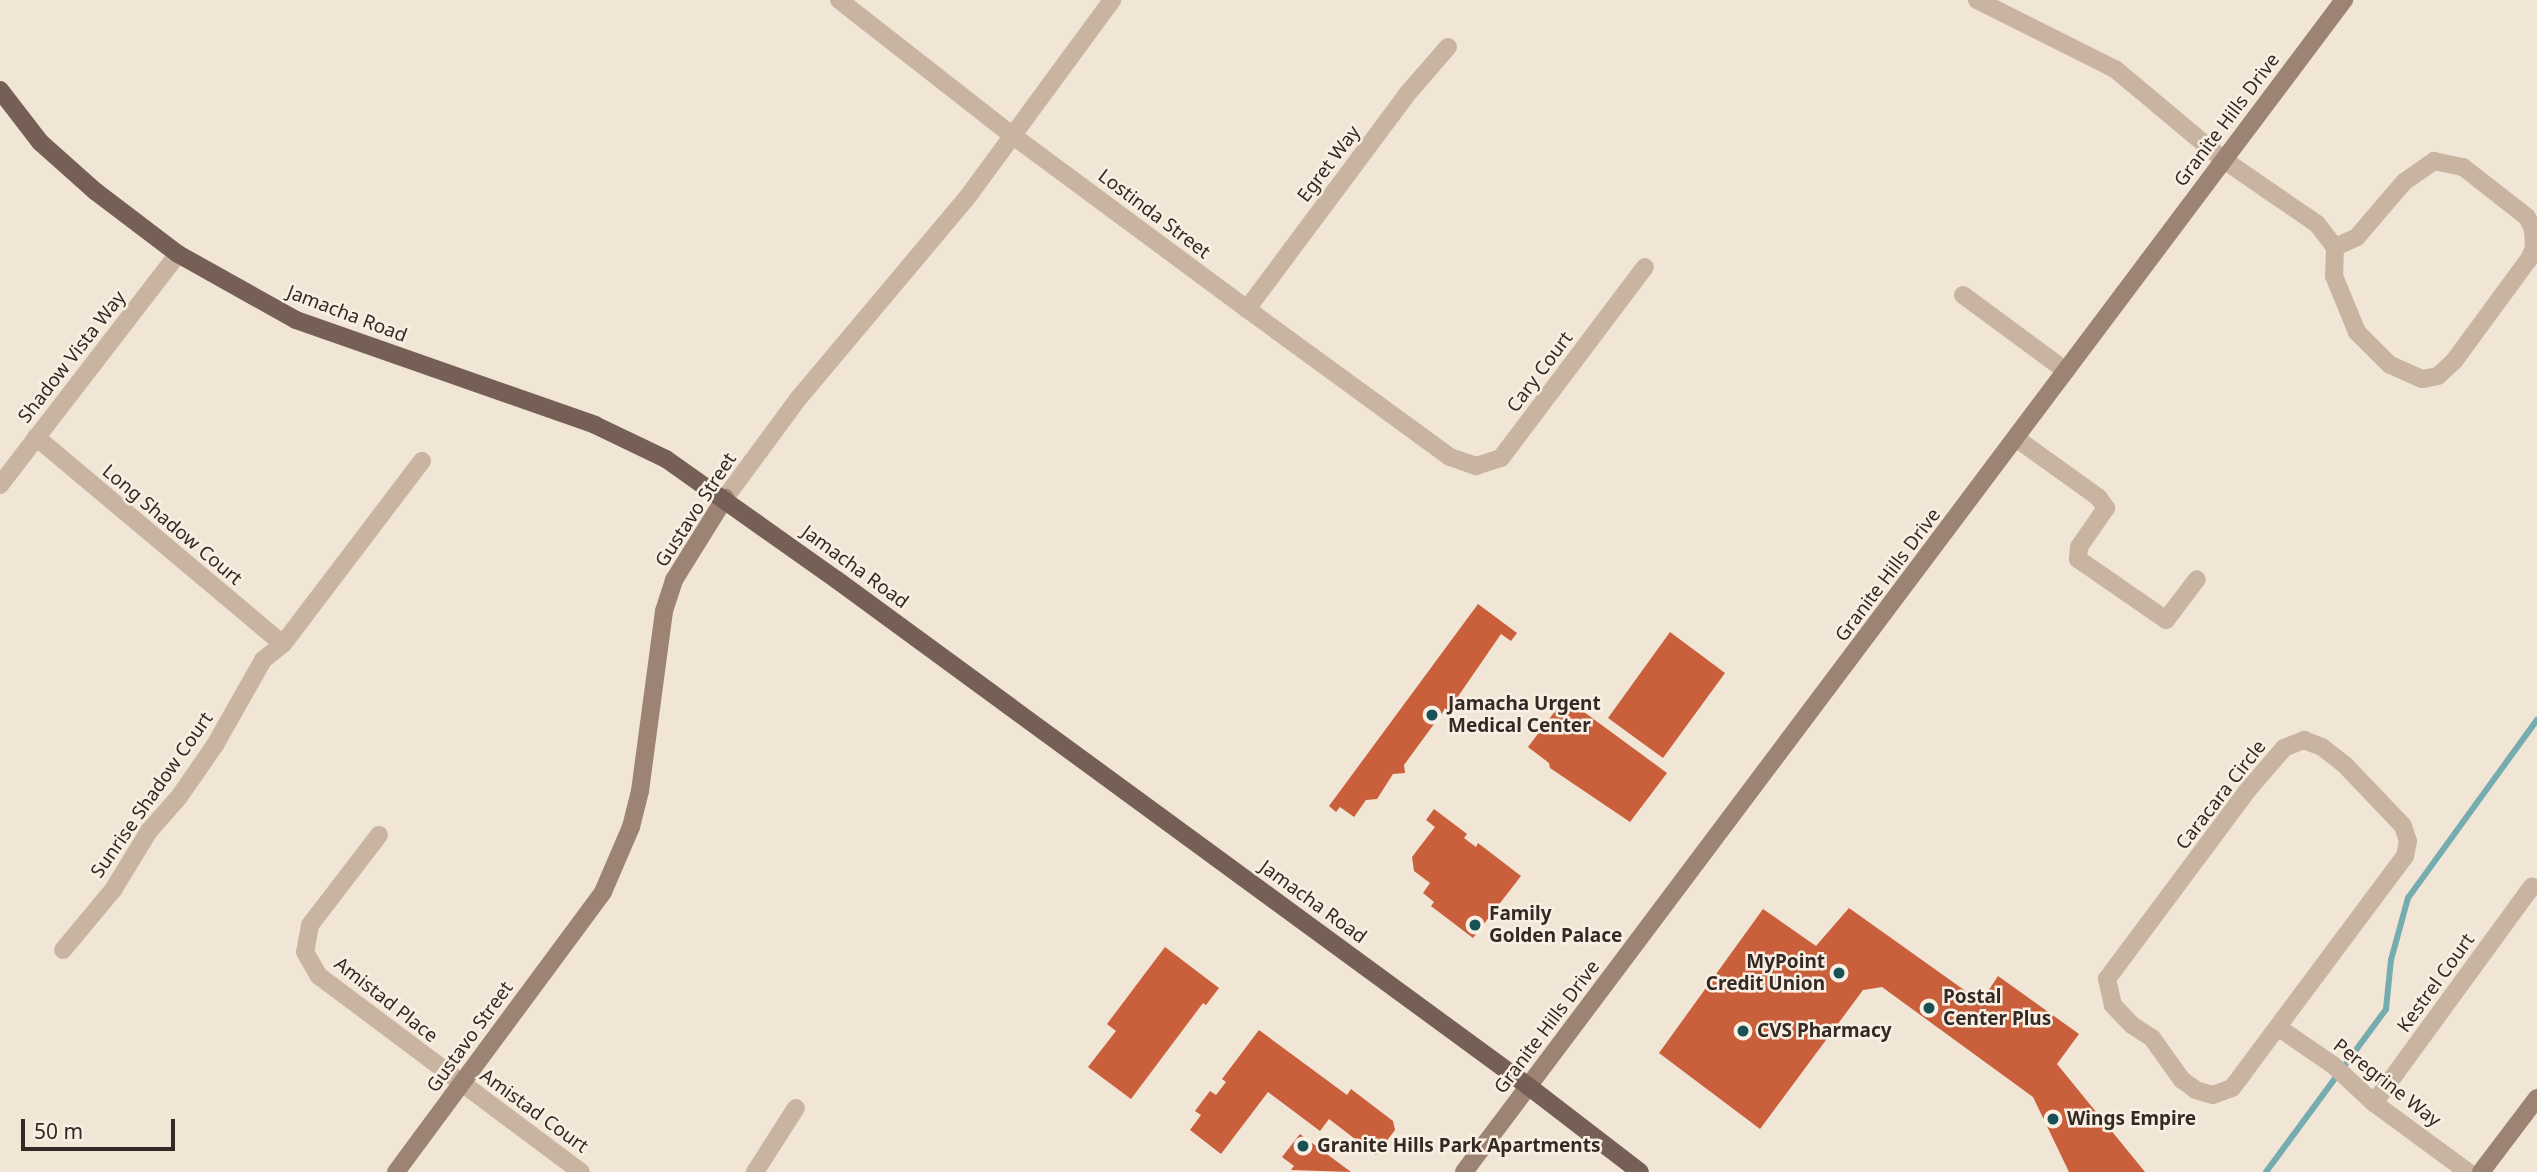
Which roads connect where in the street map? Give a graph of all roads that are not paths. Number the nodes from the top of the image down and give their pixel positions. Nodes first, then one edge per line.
1 (839, 0) edge
2 (1112, 0) edge
3 (1977, 0) edge
4 (2343, 0) edge
5 (1448, 47) dead end
6 (0, 90) edge
7 (1013, 135) junction
8 (2224, 160) junction
9 (2335, 247) junction
10 (178, 254) junction
11 (1645, 267) dead end
12 (1963, 295) dead end
13 (1247, 309) junction
14 (2066, 371) junction
15 (36, 438) junction
16 (2017, 439) junction
17 (1450, 457) joint
18 (422, 461) dead end
19 (0, 485) edge
20 (725, 498) junction
21 (2197, 579) dead end
22 (283, 644) junction
23 (379, 835) dead end
24 (2532, 887) dead end
25 (63, 950) dead end
26 (2279, 1028) junction
27 (461, 1084) junction
28 (1528, 1086) junction
29 (2537, 1098) edge
30 (2374, 1103) junction
31 (796, 1108) dead end
32 (396, 1172) edge
33 (581, 1172) edge
34 (755, 1172) edge
35 (1464, 1172) edge
36 (1640, 1172) edge
37 (2468, 1172) edge
38 (2481, 1172) edge

1 - 7 street, Lostinda Street
2 - 7 street, Gustavo Street
3 - 8 street
4 - 8 street, Granite Hills Drive
5 - 13 street, Egret Way
6 - 10 main road, Jamacha Road
7 - 13 street, Lostinda Street
7 - 20 street, Gustavo Street
8 - 9 street
8 - 14 street, Granite Hills Drive
9 - 9 street
10 - 15 street, Shadow Vista Way
10 - 20 main road, Jamacha Road
11 - 17 street, Cary Court
12 - 14 street
13 - 17 street, Lostinda Street
14 - 16 street, Granite Hills Drive
15 - 19 street, Shadow Vista Way
15 - 22 street, Long Shadow Court
16 - 21 street
16 - 28 street, Granite Hills Drive
18 - 22 street, Sunrise Shadow Court
20 - 27 street, Gustavo Street
20 - 28 main road, Jamacha Road
22 - 25 street, Sunrise Shadow Court
23 - 27 street, Amistad Place
24 - 30 street, Kestrel Court
26 - 26 street, Caracara Circle
26 - 30 street, Peregrine Way
27 - 32 street, Gustavo Street
27 - 33 street, Amistad Court
28 - 35 street, Granite Hills Drive
28 - 36 main road, Jamacha Road
29 - 38 street
30 - 37 street, Peregrine Way
31 - 34 street

